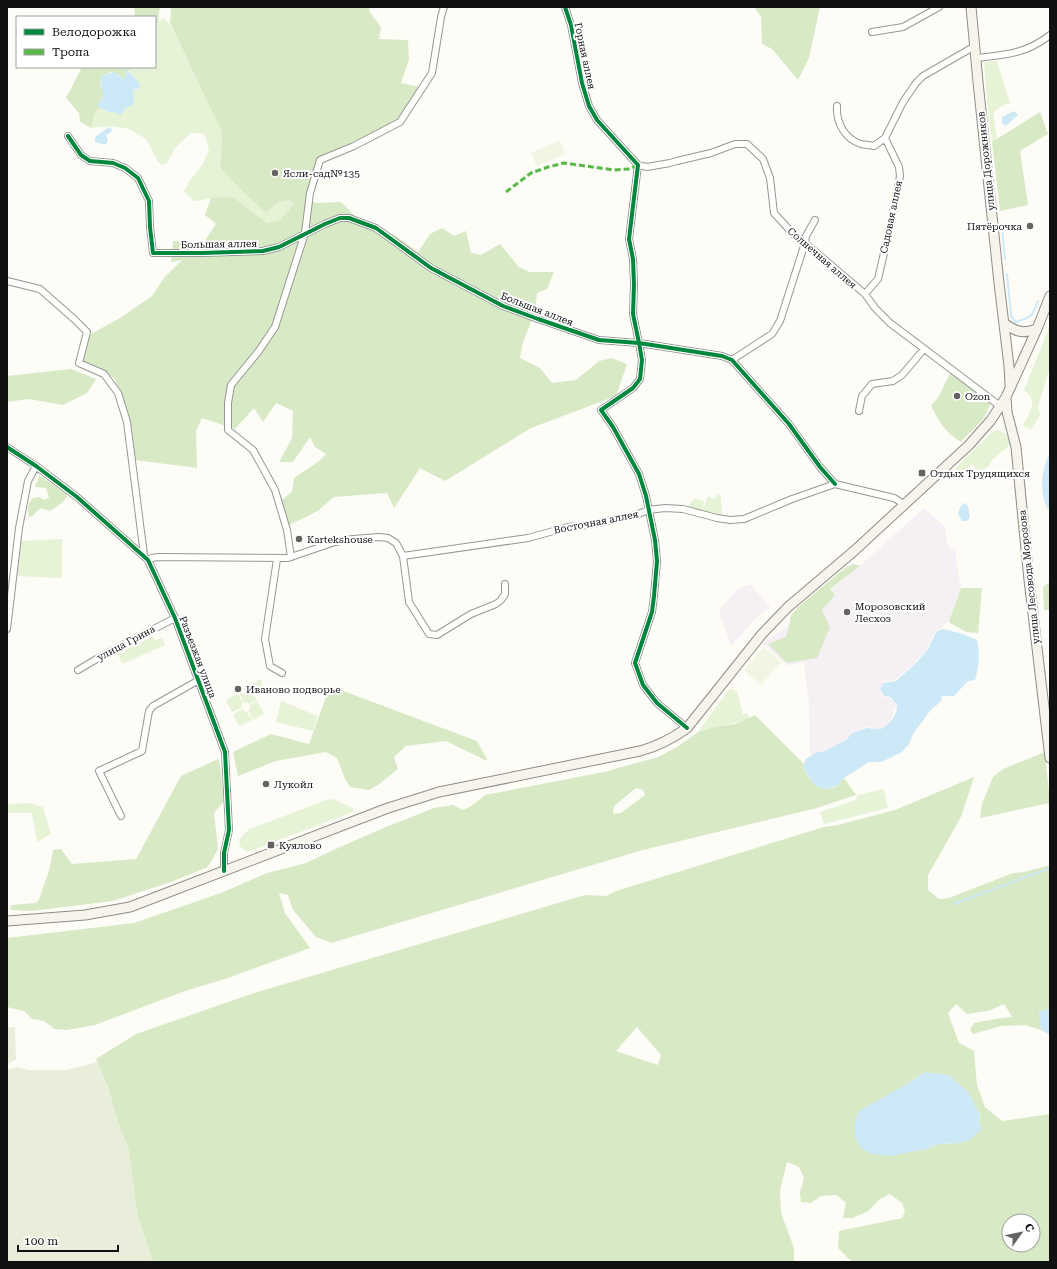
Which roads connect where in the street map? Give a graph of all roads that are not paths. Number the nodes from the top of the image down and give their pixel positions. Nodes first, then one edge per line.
1 (444, 7) edge
2 (565, 7) edge
3 (939, 7) edge
4 (971, 7) edge
5 (872, 32) dead end
6 (1050, 35) edge
7 (975, 46) junction
8 (976, 58) junction
9 (837, 106) dead end
10 (68, 136) dead end
11 (885, 138) junction
12 (638, 165) junction
13 (815, 220) dead end
14 (305, 233) junction
15 (805, 243) junction
16 (7, 281) edge
17 (864, 294) junction
18 (1050, 296) edge
19 (1004, 323) junction
20 (1037, 329) junction
21 (640, 343) junction
22 (924, 349) junction
23 (732, 360) junction
24 (1010, 386) junction
25 (1006, 397) junction
26 (1000, 406) junction
27 (858, 411) dead end
28 (991, 420) junction
29 (1011, 430) junction
30 (7, 447) edge
31 (36, 466) junction
32 (835, 484) junction
33 (904, 504) junction
34 (648, 510) junction
35 (144, 555) junction
36 (404, 556) junction
37 (291, 557) junction
38 (277, 559) junction
39 (148, 560) junction
40 (505, 584) dead end
41 (175, 618) junction
42 (7, 629) edge
43 (78, 670) dead end
44 (282, 673) dead end
45 (199, 680) junction
46 (687, 728) junction
47 (1049, 736) edge
48 (1050, 758) edge
49 (121, 816) dead end
50 (224, 871) junction
51 (7, 921) edge

1 - 14 street
2 - 12 street, Горная аллея
3 - 5 street
4 - 7 main road, улица Дорожников
6 - 8 street
7 - 8 main road, улица Дорожников
7 - 11 street
8 - 19 main road, улица Дорожников
9 - 11 street
10 - 14 street, Большая аллея
11 - 17 street, Садовая аллея
12 - 15 street, Солнечная аллея
12 - 21 street
13 - 15 street
14 - 21 street, Большая аллея
14 - 37 street
15 - 17 street, Солнечная аллея
15 - 23 street
16 - 35 street
17 - 22 street, Солнечная аллея
18 - 20 main road
19 - 20 main road
19 - 24 main road, улица Дорожников
20 - 24 main road
21 - 23 street, Большая аллея
21 - 34 street
22 - 26 street, Солнечная аллея
22 - 27 street
23 - 32 street
24 - 25 main road
25 - 26 main road
25 - 29 main road, улица Лесовода Морозова
26 - 28 main road
28 - 29 main road
28 - 33 main road
29 - 47 main road, улица Лесовода Морозова
30 - 31 street, Разъезжая улица
31 - 35 street, Разъезжая улица
31 - 42 street
32 - 33 street
32 - 34 street, Восточная аллея
33 - 46 main road
34 - 36 street, Восточная аллея
34 - 46 street
35 - 39 street, Разъезжая улица
36 - 37 street
36 - 40 street
37 - 38 street
38 - 39 street
38 - 44 street
39 - 41 street, Разъезжая улица
41 - 43 street, улица Грина
41 - 45 street, Разъезжая улица
45 - 49 street
45 - 50 street, Разъезжая улица
46 - 50 main road
47 - 48 main road, улица Лесовода Морозова
50 - 51 main road

